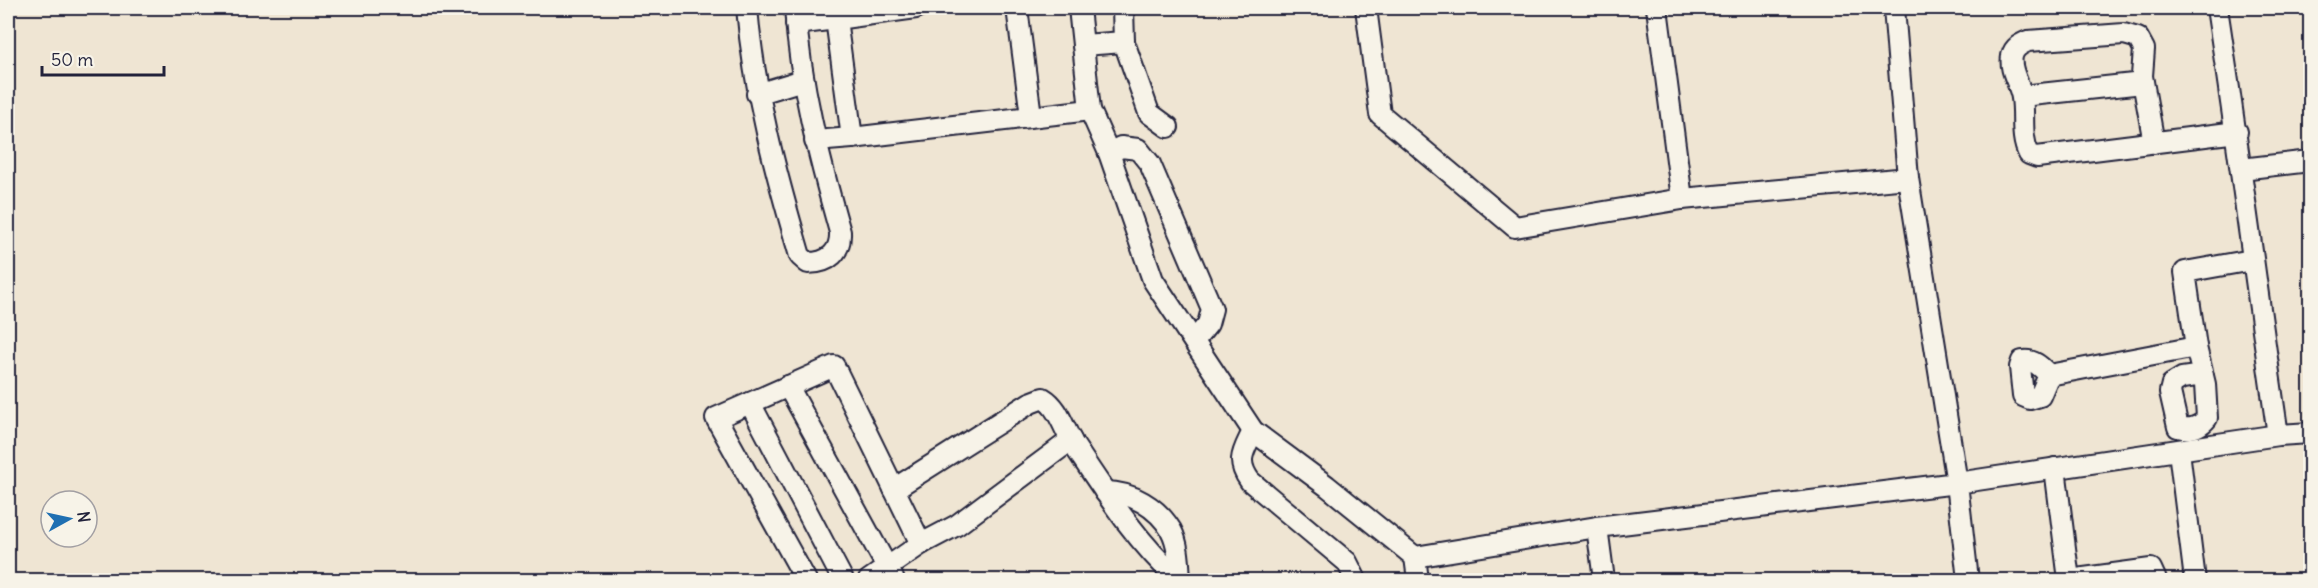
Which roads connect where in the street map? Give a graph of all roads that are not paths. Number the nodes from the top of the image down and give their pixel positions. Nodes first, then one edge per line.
1 (747, 8) edge
2 (916, 8) edge
3 (1017, 8) edge
4 (1079, 8) edge
5 (1124, 8) edge
6 (1366, 8) edge
7 (1657, 8) edge
8 (1894, 8) edge
9 (2217, 8) edge
10 (795, 16) edge
11 (836, 19) junction
12 (1124, 42) junction
13 (1083, 45) junction
14 (803, 80) junction
15 (2143, 83) junction
16 (757, 94) junction
17 (2022, 96) junction
18 (1090, 110) junction
19 (1031, 116) junction
20 (1168, 127) dead end
21 (2236, 132) junction
22 (852, 138) junction
23 (815, 141) junction
24 (2154, 142) junction
25 (1109, 153) junction
26 (2310, 161) edge
27 (2241, 170) junction
28 (1908, 178) junction
29 (1682, 199) junction
30 (2252, 260) junction
31 (1194, 341) junction
32 (2196, 347) junction
33 (2049, 375) dead end
34 (2203, 375) dead end
35 (788, 386) junction
36 (750, 403) junction
37 (1253, 431) junction
38 (2310, 433) edge
39 (2277, 435) junction
40 (1071, 440) junction
41 (2179, 451) junction
42 (2055, 468) junction
43 (1957, 483) junction
44 (894, 489) junction
45 (1105, 492) junction
46 (1598, 527) junction
47 (921, 544) junction
48 (1415, 557) junction
49 (891, 575) edge
50 (806, 580) edge
51 (843, 580) edge
52 (869, 580) edge
53 (1180, 580) edge
54 (1356, 580) edge
55 (1418, 580) edge
56 (1604, 580) edge
57 (1968, 580) edge
58 (2068, 580) edge
59 (2156, 580) edge
60 (2195, 580) edge

1 - 16 street
2 - 11 street
3 - 19 street
4 - 13 street
5 - 12 street
6 - 29 street
7 - 29 street
8 - 28 street
9 - 21 street
10 - 11 street
10 - 14 street
11 - 22 street
12 - 13 street
12 - 20 street
13 - 18 street
14 - 16 street
14 - 23 street
15 - 17 street
15 - 17 street
15 - 24 street
16 - 23 street
17 - 24 street
18 - 19 street
18 - 25 street
19 - 22 street
21 - 24 street
21 - 27 street
22 - 23 street
25 - 31 street
25 - 31 street
26 - 27 street
27 - 30 street
28 - 29 street
28 - 43 street
30 - 32 street
30 - 39 street
31 - 37 street
32 - 33 street
32 - 34 street
35 - 36 street
35 - 44 street
35 - 49 street
36 - 50 street
36 - 51 street
37 - 48 street
37 - 54 street
38 - 39 street
39 - 41 street
40 - 44 street
40 - 45 street
40 - 47 street
41 - 42 street
41 - 60 street
42 - 43 street
42 - 58 street
43 - 46 street
43 - 57 street
44 - 47 street
45 - 53 street
45 - 53 street
46 - 48 street
46 - 56 street
47 - 49 street
48 - 55 street
49 - 52 street
58 - 59 street

